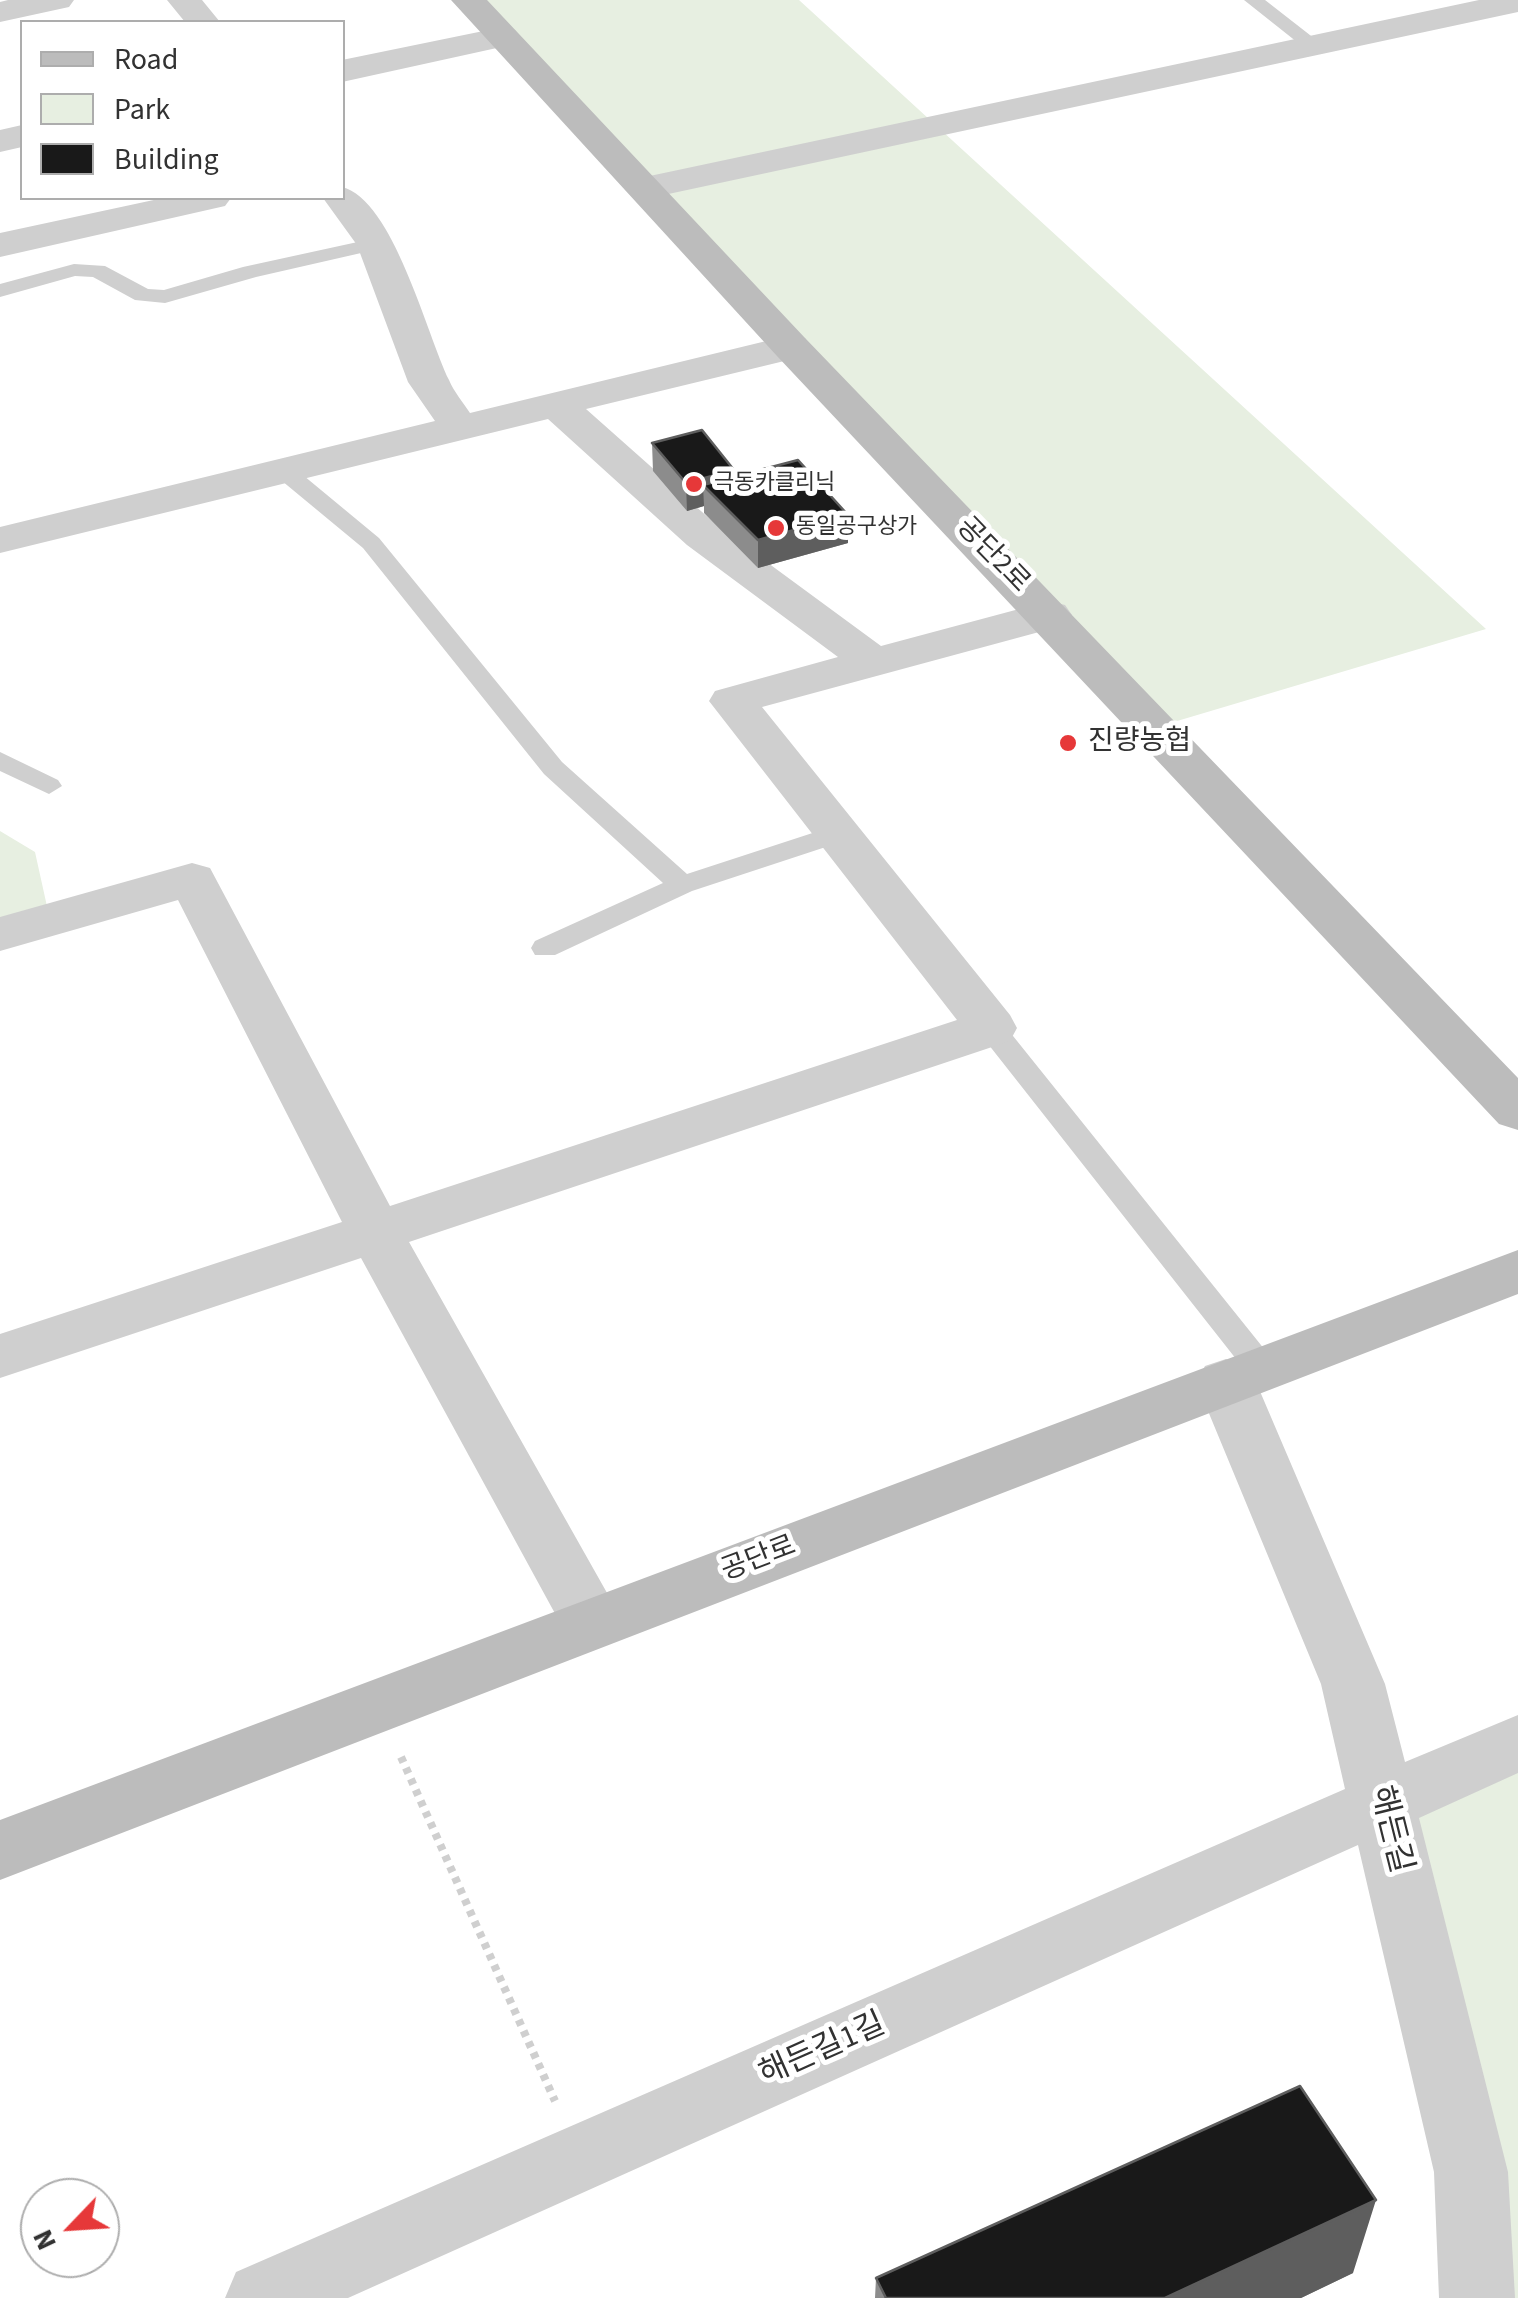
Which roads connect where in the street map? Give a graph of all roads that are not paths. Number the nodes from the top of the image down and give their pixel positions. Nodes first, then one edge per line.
1 (57, 0) edge
2 (184, 0) edge
3 (468, 0) edge
4 (1253, 0) edge
5 (1518, 2) edge
6 (0, 12) edge
7 (201, 20) edge
8 (503, 37) junction
9 (1314, 46) junction
10 (345, 70) edge
11 (645, 188) junction
12 (203, 200) edge
13 (343, 200) edge
14 (376, 244) junction
15 (0, 245) edge
16 (0, 291) edge
17 (791, 347) junction
18 (558, 406) junction
19 (460, 428) junction
20 (284, 471) junction
21 (0, 540) edge
22 (1049, 616) junction
23 (873, 662) junction
24 (0, 760) edge
25 (49, 786) dead end
26 (837, 834) junction
27 (682, 885) junction
28 (0, 934) edge
29 (545, 948) dead end
30 (991, 1028) junction
31 (1518, 1111) edge
32 (375, 1232) junction
33 (1518, 1271) edge
34 (0, 1356) edge
35 (1244, 1375) junction
36 (592, 1623) junction
37 (1518, 1744) edge
38 (1382, 1803) junction
39 (0, 1850) edge
40 (263, 2298) edge
41 (1477, 2298) edge

1 - 6 street
2 - 7 street
3 - 8 street, 공단2로
4 - 9 lane
5 - 9 street
8 - 10 street
8 - 11 street, 공단2로
9 - 11 street
11 - 17 street, 공단2로
12 - 15 street
13 - 14 street
14 - 16 lane
14 - 19 street
17 - 18 street
17 - 22 street, 공단2로
18 - 19 street
18 - 23 street
19 - 20 street
20 - 21 street
20 - 27 lane
22 - 23 street
22 - 31 street, 공단2로
23 - 26 street
24 - 25 lane
26 - 27 lane
26 - 30 street
27 - 29 lane
28 - 32 street
30 - 32 street
30 - 35 lane
32 - 34 street
32 - 36 street
33 - 35 street, 공단로
35 - 36 street, 공단로
35 - 38 street, 해든길
36 - 39 street, 공단로
37 - 38 street, 해든길1길
38 - 40 street, 해든길1길
38 - 41 street, 해든길

